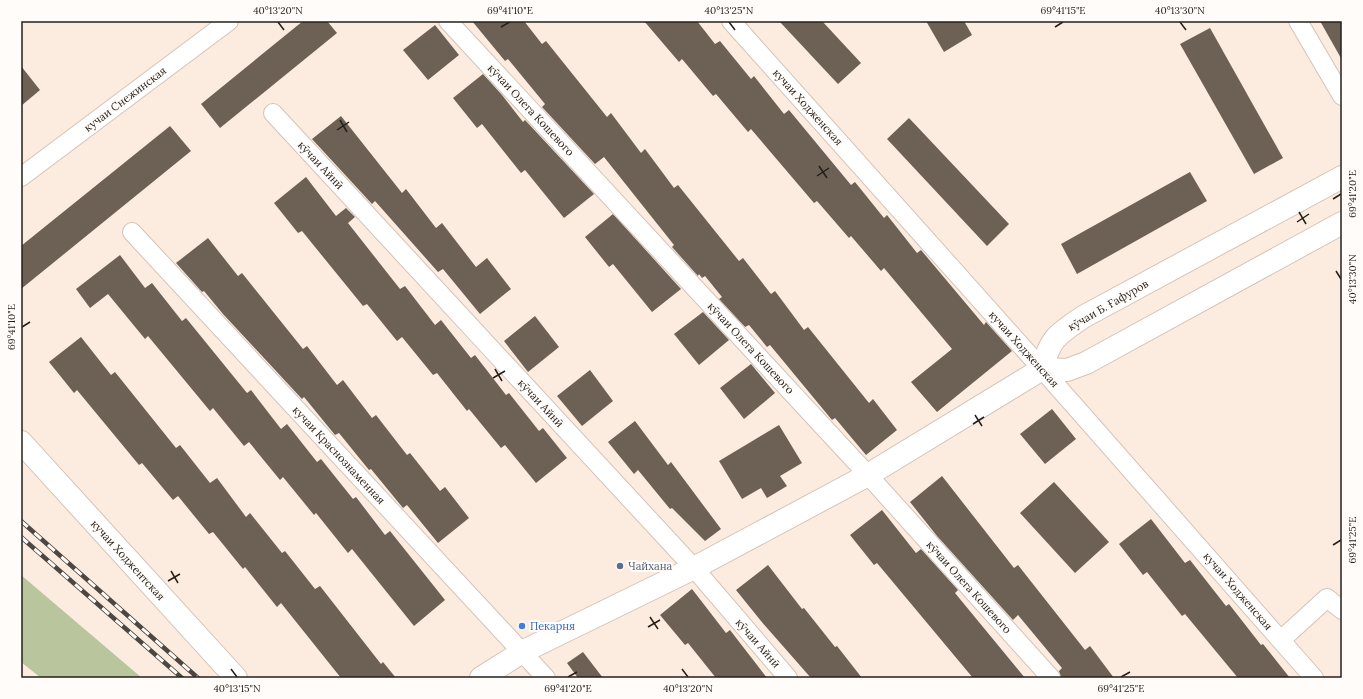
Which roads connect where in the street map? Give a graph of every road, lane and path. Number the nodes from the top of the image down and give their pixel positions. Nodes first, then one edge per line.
1 (229, 21) edge
2 (448, 21) edge
3 (731, 21) edge
4 (1298, 21) edge
5 (1342, 96) edge
6 (273, 113) dead end
7 (21, 177) edge
8 (1342, 177) edge
9 (1342, 223) edge
10 (132, 232) dead end
11 (1042, 369) junction
12 (21, 442) edge
13 (868, 475) junction
14 (694, 568) junction
15 (1342, 610) edge
16 (1281, 640) junction
17 (522, 652) junction
18 (236, 678) edge
19 (481, 678) edge
20 (546, 678) edge
21 (788, 678) edge
22 (1051, 678) edge
23 (1314, 678) edge

1 - 7 street, кучаи Снежинская
2 - 13 street, кӯчаи Олега Кошевого
3 - 11 street, кучаи Ходженская
4 - 5 street
6 - 14 street, кӯчаи Айнӣ
8 - 11 main road, кӯчаи Б. Ғафуров
9 - 11 main road
10 - 17 street, кучаи Краснознаменная
11 - 13 main road
11 - 16 street, кучаи Ходженская
12 - 18 main road, кучаи Ходжентская
13 - 14 main road
13 - 22 street, кӯчаи Олега Кошевого
14 - 17 main road
14 - 21 street, кӯчаи Айнӣ
15 - 16 street
16 - 23 street, кучаи Ходженская
17 - 19 main road
17 - 20 street, кучаи Краснознаменная

